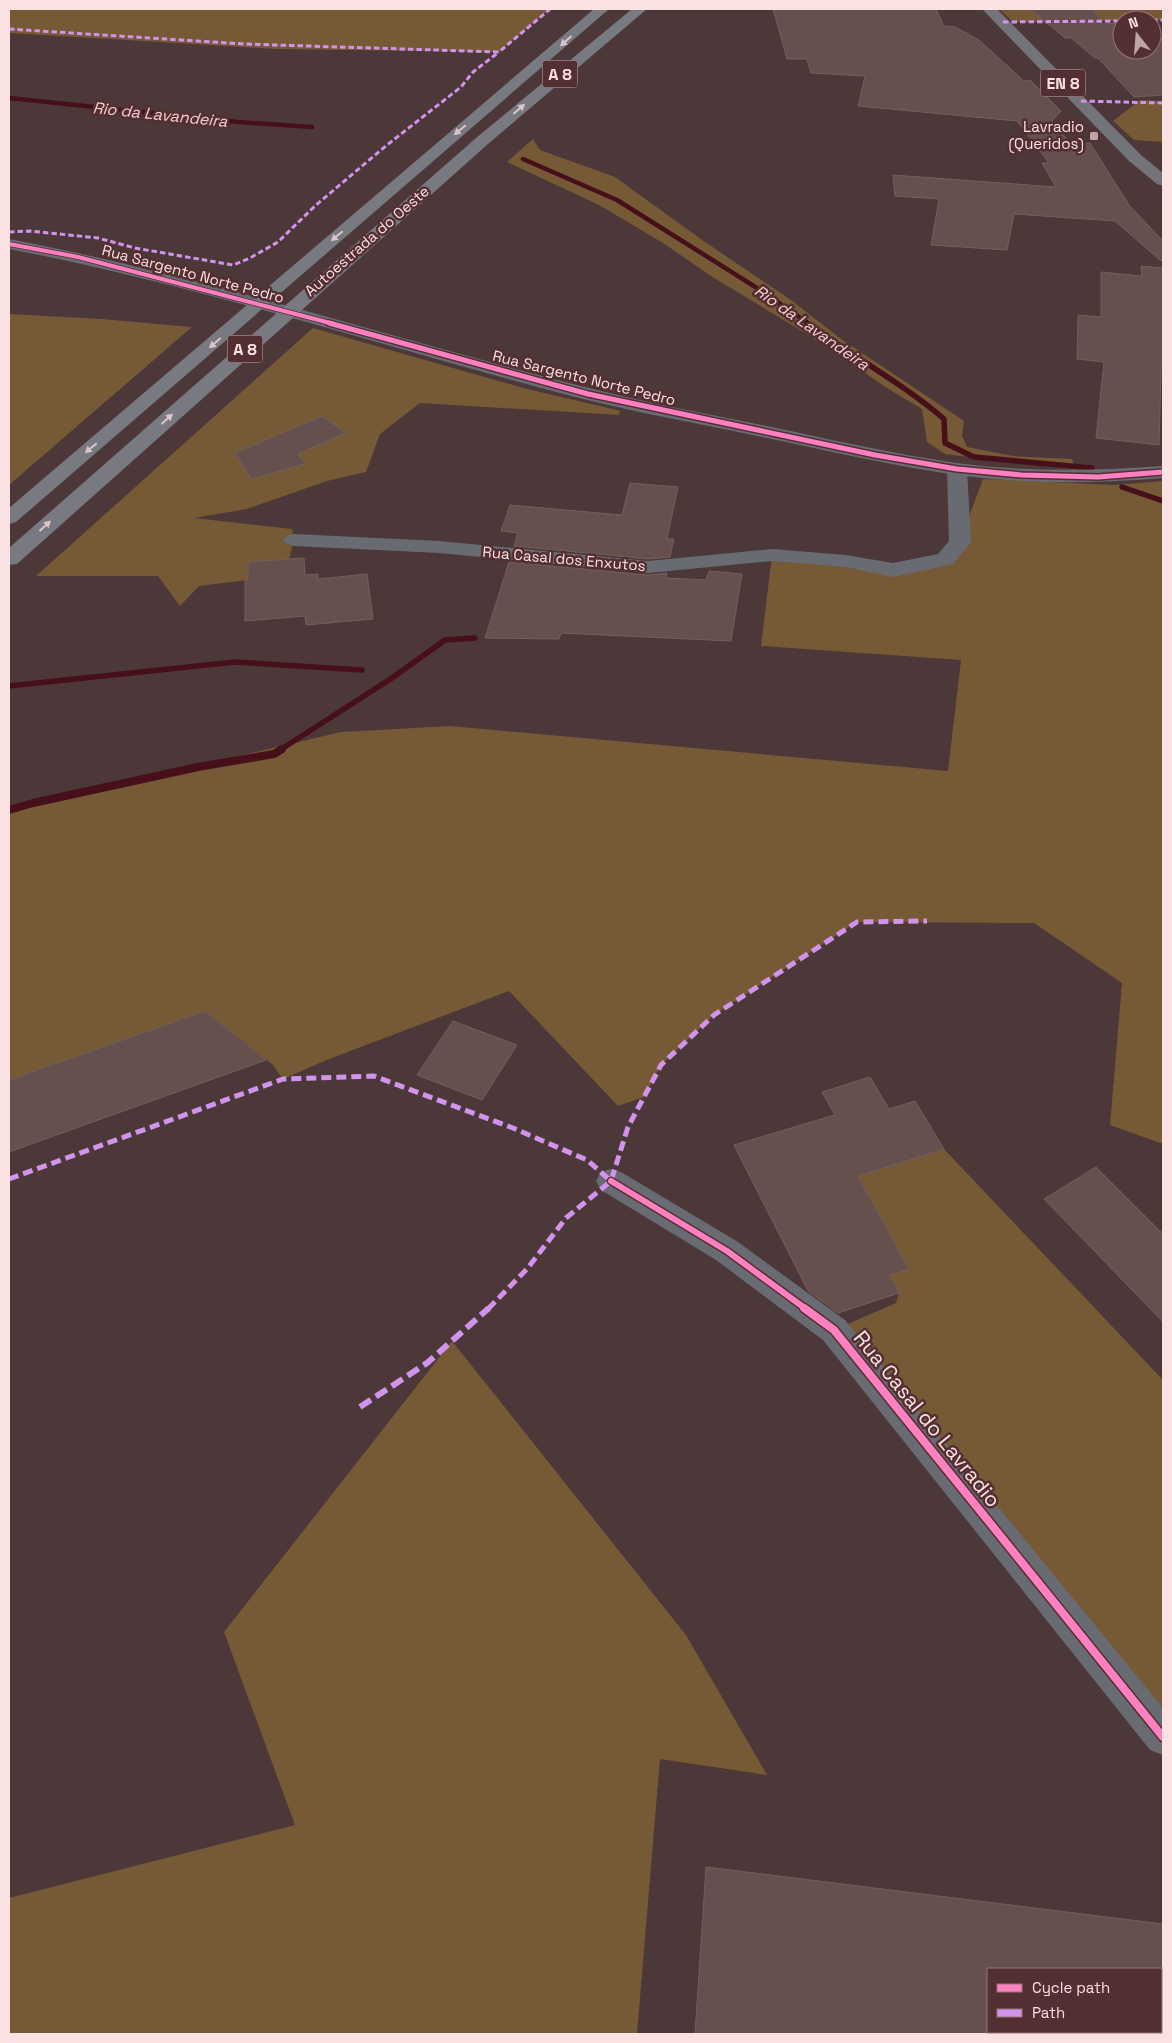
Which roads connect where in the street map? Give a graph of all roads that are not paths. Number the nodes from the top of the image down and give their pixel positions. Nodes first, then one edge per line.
1 (602, 9) edge
2 (640, 9) edge
3 (989, 9) edge
4 (1135, 158) junction
5 (1163, 181) edge
6 (1163, 194) edge
7 (9, 244) edge
8 (957, 469) junction
9 (1163, 472) edge
10 (9, 518) edge
11 (294, 540) dead end
12 (9, 559) edge
13 (611, 1181) dead end
14 (1163, 1737) edge

1 -> 10 highway, Autoestrada do Oeste / A 8
12 -> 2 highway, Autoestrada do Oeste / A 8
3 - 4 main road, EN 8
4 - 5 main road, EN 8
4 - 6 main road, EN 8
7 - 8 street, Rua Sargento Norte Pedro
8 - 9 street, Rua Sargento Norte Pedro
8 - 11 street, Rua Casal dos Enxutos
13 - 14 street, Rua Casal do Lavradio

